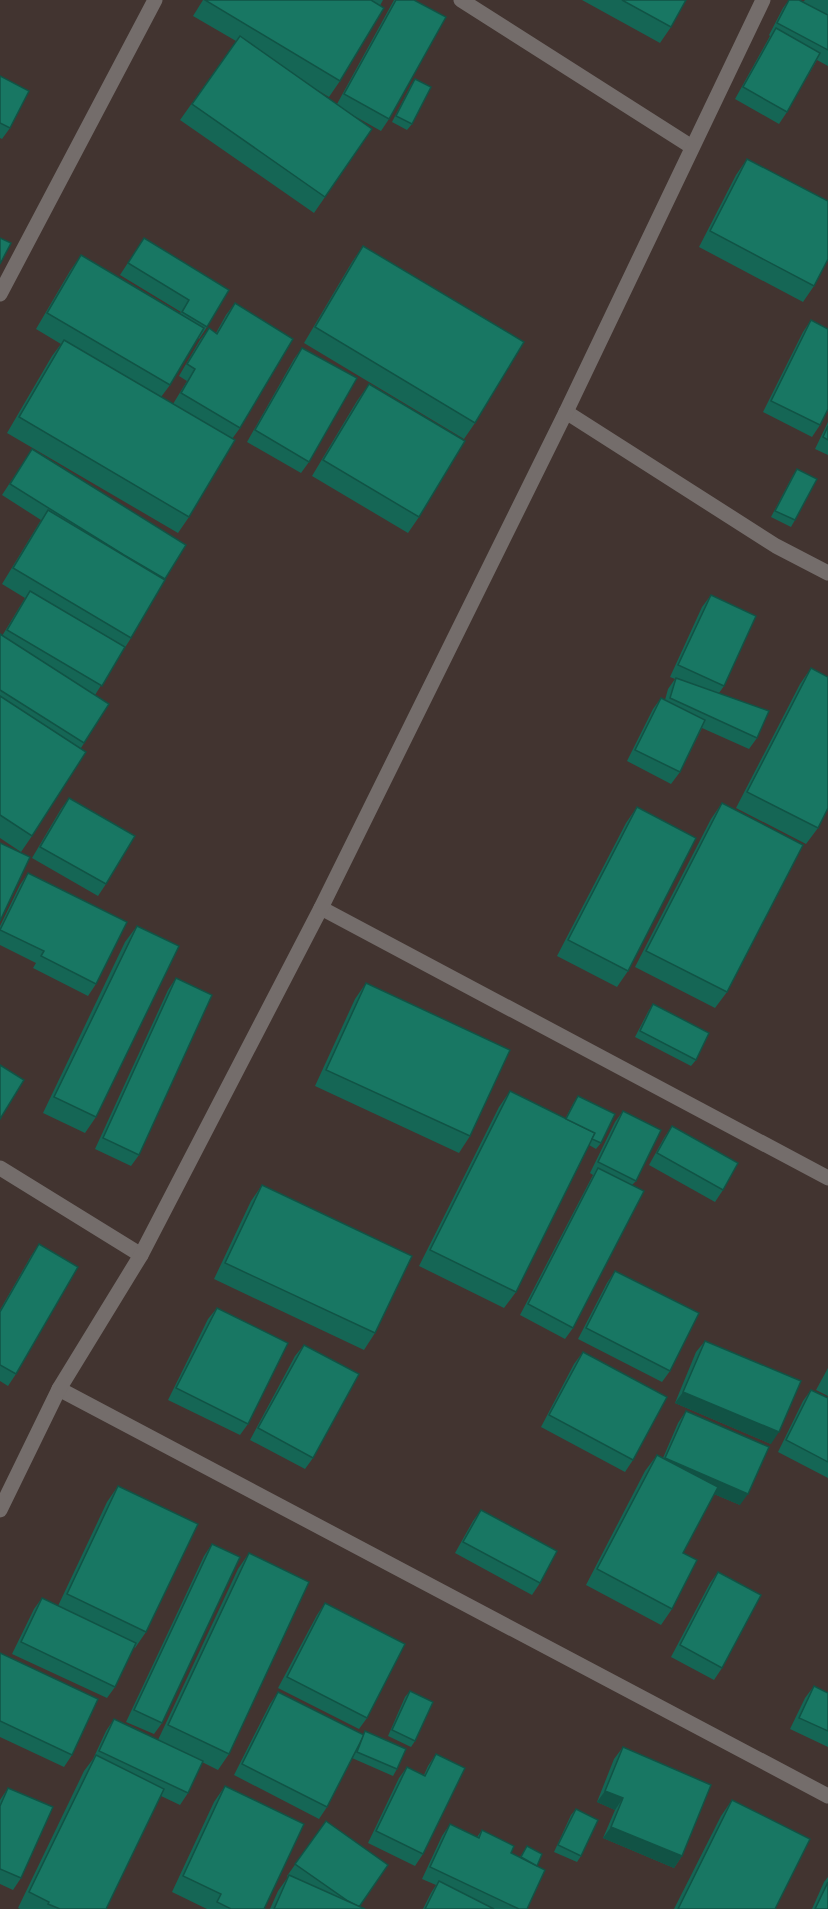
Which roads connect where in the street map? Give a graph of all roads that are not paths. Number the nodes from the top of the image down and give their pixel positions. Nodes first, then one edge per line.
1 (155, 0) edge
2 (461, 0) edge
3 (763, 0) edge
4 (692, 147) junction
5 (0, 294) edge
6 (566, 412) junction
7 (828, 573) edge
8 (321, 908) junction
9 (0, 1168) edge
10 (828, 1178) edge
11 (141, 1255) junction
12 (59, 1389) junction
13 (0, 1510) edge
14 (828, 1796) edge

1 - 5 street
2 - 4 street
3 - 4 street
4 - 6 street
6 - 7 street
6 - 8 street
8 - 10 street
8 - 11 street
9 - 11 street
11 - 12 street
12 - 13 street
12 - 14 street

